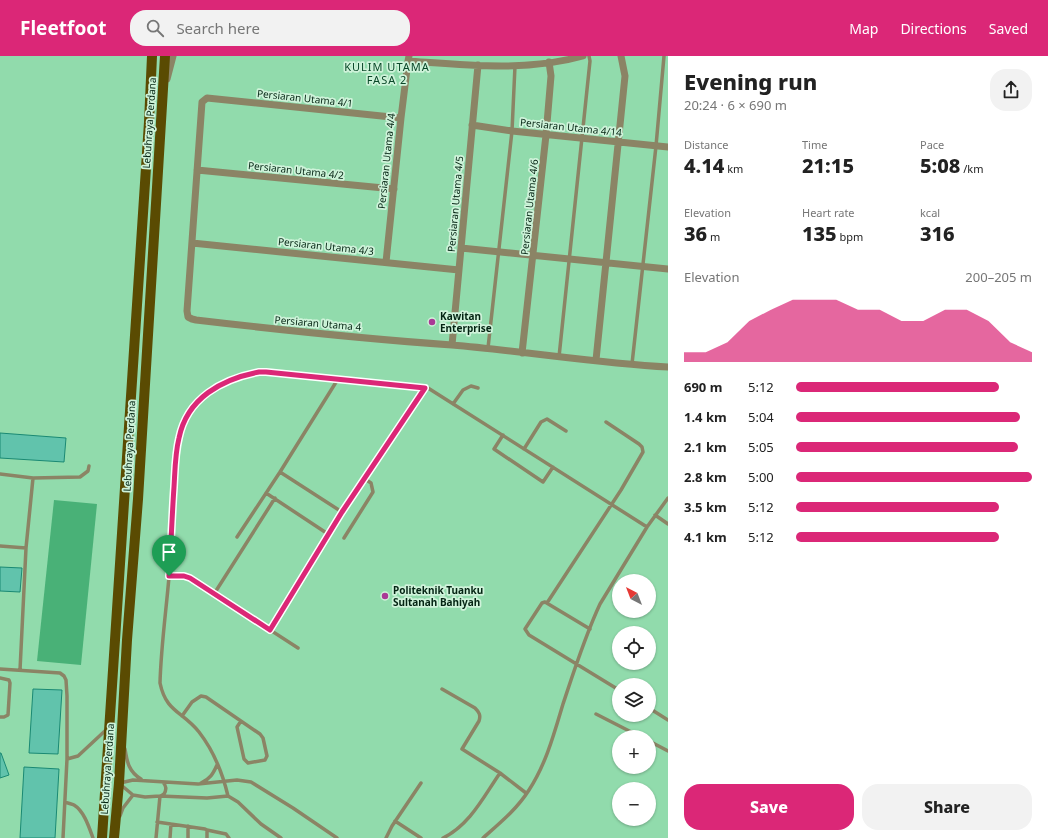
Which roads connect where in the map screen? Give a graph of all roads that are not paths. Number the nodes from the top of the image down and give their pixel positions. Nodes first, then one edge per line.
1 (152, 56) edge
2 (165, 56) edge
3 (173, 56) edge
4 (583, 56) edge
5 (589, 56) edge
6 (621, 56) edge
7 (664, 56) edge
8 (408, 59) edge
9 (549, 62) junction
10 (478, 65) junction
11 (515, 65) junction
12 (164, 90) junction
13 (208, 98) joint
14 (401, 118) junction
15 (472, 125) junction
16 (512, 131) junction
17 (546, 135) junction
18 (581, 138) junction
19 (618, 142) junction
20 (656, 146) junction
21 (668, 147) edge
22 (196, 170) junction
23 (394, 189) junction
24 (192, 243) junction
25 (461, 248) junction
26 (498, 252) junction
27 (533, 256) junction
28 (569, 259) junction
29 (386, 262) junction
30 (606, 263) junction
31 (643, 267) junction
32 (668, 269) edge
33 (459, 270) junction
34 (452, 346) junction
35 (488, 349) junction
36 (522, 353) junction
37 (559, 357) junction
38 (596, 360) junction
39 (632, 365) junction
40 (668, 367) edge
41 (338, 379) junction
42 (425, 388) junction
43 (478, 388) dead end
44 (454, 404) junction
45 (606, 422) dead end
46 (566, 431) dead end
47 (503, 434) junction
48 (524, 449) junction
49 (89, 466) dead end
50 (553, 467) junction
51 (280, 472) junction
52 (0, 474) edge
53 (33, 478) junction
54 (365, 479) junction
55 (266, 493) junction
56 (275, 498) junction
57 (668, 498) edge
58 (611, 504) junction
59 (342, 512) junction
60 (655, 516) junction
61 (668, 524) edge
62 (647, 527) junction
63 (328, 534) junction
64 (237, 537) dead end
65 (344, 538) dead end
66 (0, 546) edge
67 (26, 548) junction
68 (169, 576) junction
69 (214, 594) junction
70 (547, 603) junction
71 (590, 629) junction
72 (270, 630) junction
73 (298, 648) dead end
74 (576, 664) junction
75 (0, 669) edge
76 (20, 670) junction
77 (0, 678) edge
78 (612, 686) edge
79 (442, 689) dead end
80 (656, 712) edge
81 (596, 714) dead end
82 (182, 716) junction
83 (0, 717) edge
84 (668, 720) edge
85 (241, 721) junction
86 (110, 727) junction
87 (122, 730) junction
88 (627, 730) edge
89 (109, 738) junction
90 (656, 745) edge
91 (668, 751) edge
92 (67, 759) junction
93 (217, 765) junction
94 (500, 773) junction
95 (142, 780) junction
96 (224, 781) junction
97 (163, 782) junction
98 (119, 783) junction
99 (421, 783) dead end
100 (198, 784) junction
101 (526, 793) junction
102 (133, 796) junction
103 (160, 796) junction
104 (228, 796) junction
105 (65, 802) junction
106 (395, 821) junction
107 (157, 822) junction
108 (171, 824) junction
109 (188, 826) junction
110 (207, 830) junction
111 (112, 835) edge
112 (63, 838) edge
113 (93, 838) edge
114 (102, 838) edge
115 (156, 838) edge
116 (170, 838) edge
117 (188, 838) edge
118 (207, 838) edge
119 (229, 838) edge
120 (281, 838) edge
121 (337, 838) edge
122 (386, 838) edge
123 (421, 838) edge
124 (443, 838) edge
125 (482, 838) edge

1 - 86 main road, Lebuhraya Perdana
2 - 12 main road, Lebuhraya Perdana
3 - 12 street
4 - 9 street
5 - 18 lane
6 - 19 street
7 - 20 lane
8 - 10 street
8 - 14 street, Persiaran Utama 4/4
9 - 11 street
9 - 17 street, Persiaran Utama 4/6
10 - 11 street
10 - 15 street, Persiaran Utama 4/5
11 - 16 lane
12 - 87 main road, Lebuhraya Perdana
13 - 14 street, Persiaran Utama 4/1
13 - 22 street, Persiaran Utama 4
14 - 23 street, Persiaran Utama 4/4
15 - 16 street, Persiaran Utama 4/14
15 - 25 street, Persiaran Utama 4/5
16 - 17 street, Persiaran Utama 4/14
16 - 26 lane
17 - 18 street, Persiaran Utama 4/14
17 - 27 street, Persiaran Utama 4/6
18 - 19 street, Persiaran Utama 4/14
18 - 28 lane
19 - 20 street, Persiaran Utama 4/14
19 - 30 street
20 - 21 street, Persiaran Utama 4/14
20 - 31 lane
22 - 23 street, Persiaran Utama 4/2
22 - 24 street, Persiaran Utama 4
23 - 29 street, Persiaran Utama 4/4
24 - 29 street, Persiaran Utama 4/3
24 - 34 street, Persiaran Utama 4
25 - 26 street
25 - 33 street, Persiaran Utama 4/5
26 - 27 street
26 - 35 lane
27 - 28 street
27 - 36 street, Persiaran Utama 4/6
28 - 30 street
28 - 37 lane
29 - 33 street, Persiaran Utama 4/3
30 - 31 street
30 - 38 street
31 - 32 street
31 - 39 lane
33 - 34 street, Persiaran Utama 4/5
34 - 35 street, Persiaran Utama 4
35 - 36 street, Persiaran Utama 4
36 - 37 street, Persiaran Utama 4
37 - 38 street, Persiaran Utama 4
38 - 39 street, Persiaran Utama 4
39 - 40 street, Persiaran Utama 4
41 - 42 lane
41 - 51 lane
41 - 68 lane
42 - 44 lane
42 - 54 lane
43 - 44 lane
44 - 47 lane
45 - 58 lane
46 - 48 lane
47 - 48 lane
47 - 50 lane
48 - 50 lane
49 - 53 lane
50 - 58 lane
51 - 55 lane
51 - 59 lane
52 - 53 lane
53 - 67 lane
54 - 59 lane
54 - 65 lane
55 - 56 lane
55 - 64 lane
56 - 63 lane
56 - 69 lane
57 - 60 lane
58 - 62 lane
58 - 70 lane
59 - 63 lane
60 - 61 lane
60 - 62 lane
62 - 71 lane
63 - 72 lane
66 - 67 lane
67 - 76 lane
68 - 69 lane
68 - 82 lane
69 - 72 lane
70 - 71 lane
70 - 74 lane
71 - 74 lane
72 - 73 lane
74 - 78 lane
74 - 101 lane
75 - 76 lane
76 - 92 lane
77 - 83 lane
79 - 94 lane
80 - 84 lane
81 - 88 lane
82 - 85 lane
82 - 93 lane
85 - 85 lane
86 - 89 main road, Lebuhraya Perdana
86 - 92 lane
87 - 95 lane
87 - 98 main road, Lebuhraya Perdana
89 - 98 main road
89 - 114 main road, Lebuhraya Perdana
90 - 91 lane
92 - 105 lane
93 - 96 lane
93 - 100 lane
94 - 101 lane
94 - 124 lane
95 - 97 lane
95 - 98 lane
96 - 100 lane
96 - 104 lane
96 - 121 lane
97 - 100 lane
97 - 103 lane
98 - 102 lane
98 - 111 main road, Lebuhraya Perdana
99 - 106 lane
101 - 125 lane
102 - 103 lane
102 - 111 lane
103 - 104 lane
103 - 107 lane
104 - 120 lane
105 - 112 lane
105 - 113 lane
106 - 122 lane
106 - 123 lane
107 - 108 lane
107 - 115 lane
108 - 109 lane
108 - 116 lane
109 - 110 lane
109 - 117 lane
110 - 118 lane
110 - 119 lane

